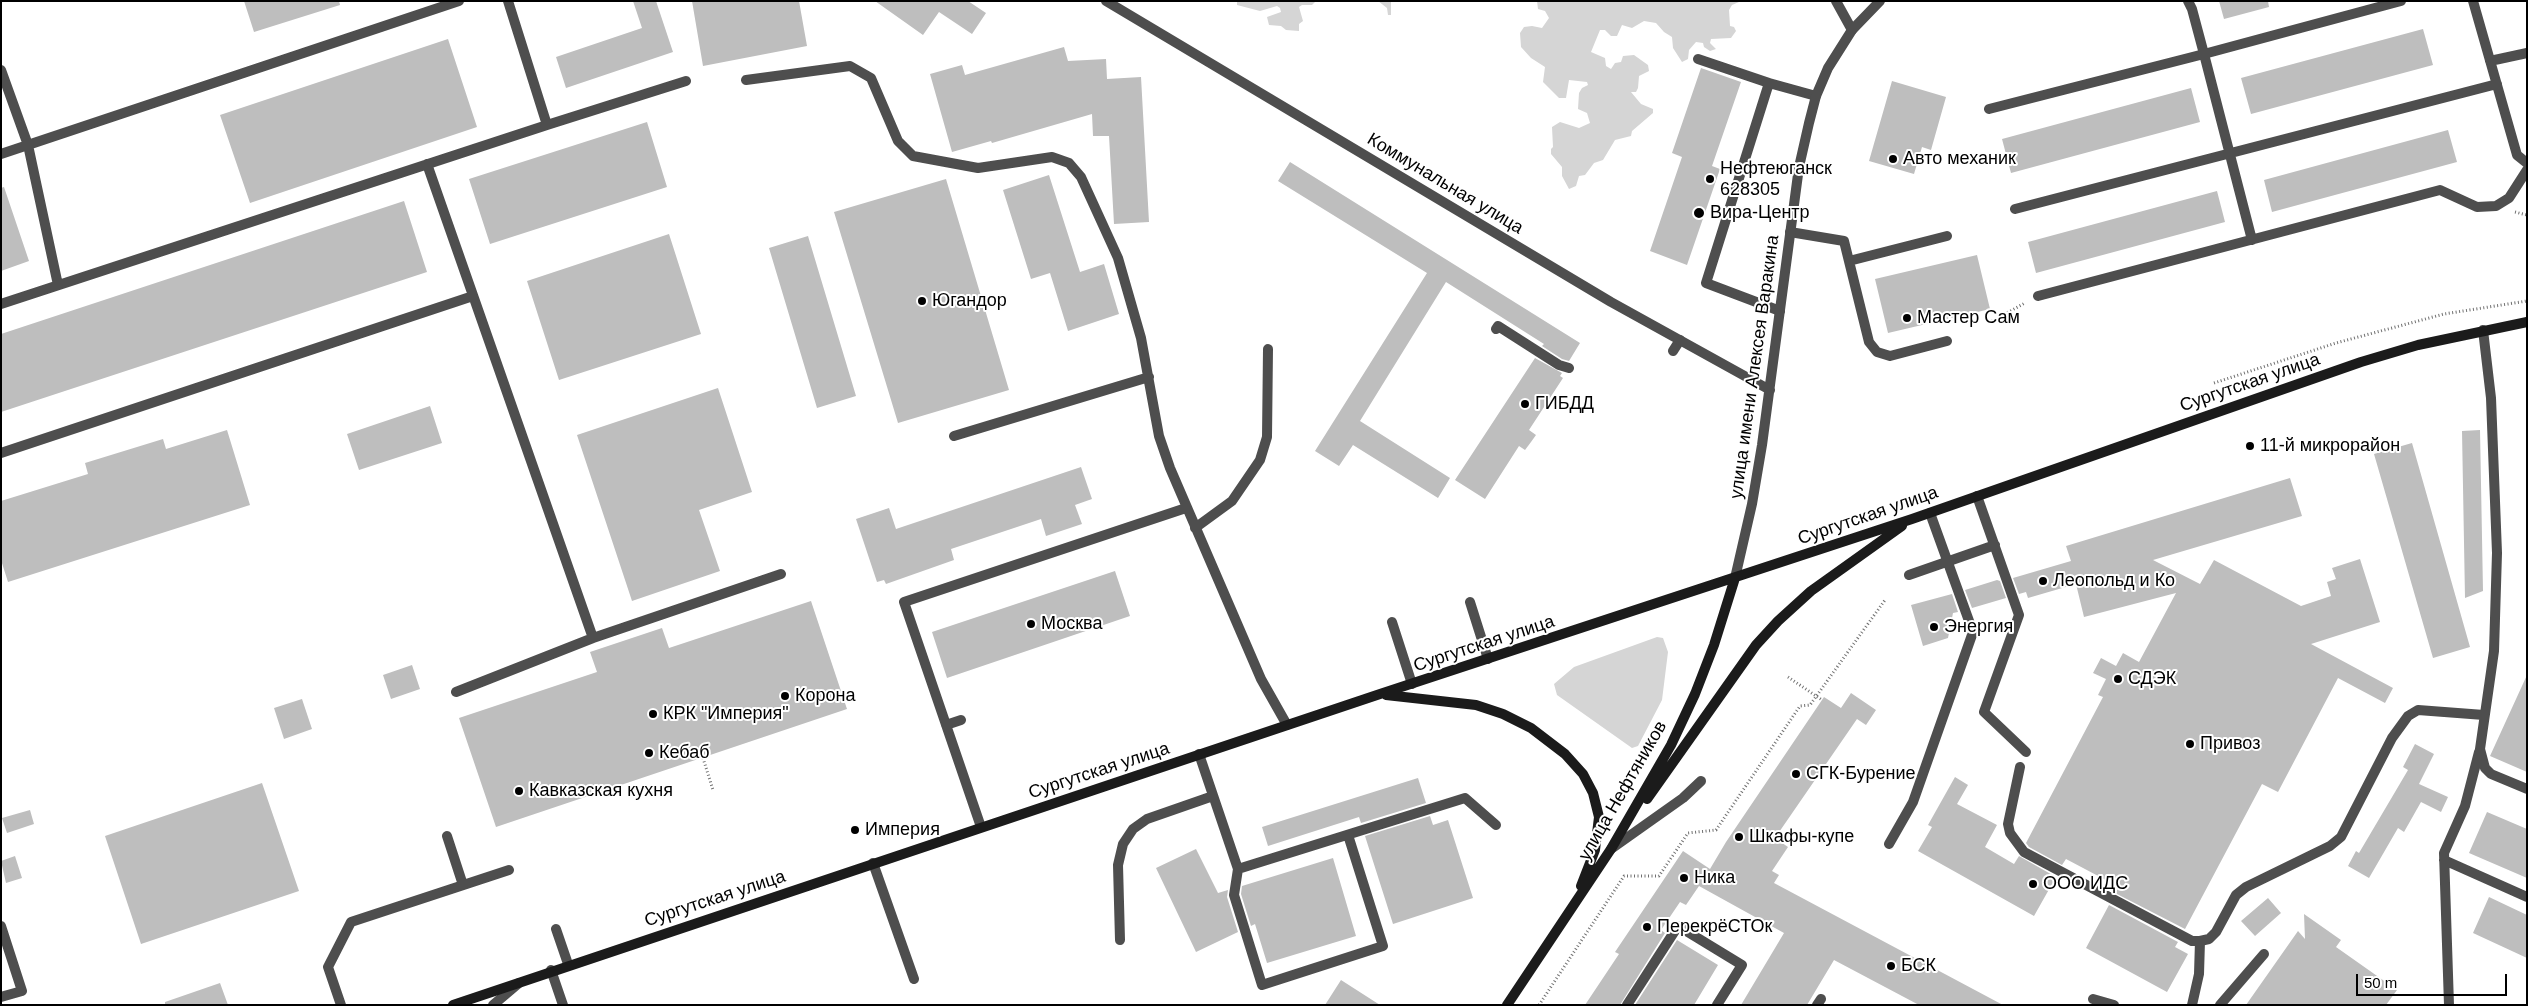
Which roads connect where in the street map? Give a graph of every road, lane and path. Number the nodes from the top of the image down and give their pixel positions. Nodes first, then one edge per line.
1 (458, 1) edge
2 (508, 1) edge
3 (1106, 1) edge
4 (1836, 1) edge
5 (1880, 1) edge
6 (2188, 1) edge
7 (2401, 1) edge
8 (2473, 1) edge
9 (1852, 30) junction
10 (2527, 53) edge
11 (2204, 54) junction
12 (1698, 59) dead end
13 (2490, 61) junction
14 (1, 70) edge
15 (746, 80) dead end
16 (686, 81) dead end
17 (1769, 83) junction
18 (2497, 84) junction
19 (1816, 96) junction
20 (1989, 109) dead end
21 (547, 124) junction
22 (28, 145) junction
23 (2230, 153) junction
24 (1, 154) edge
25 (2527, 163) edge
26 (428, 164) junction
27 (2527, 170) edge
28 (2015, 209) dead end
29 (1790, 232) junction
30 (1947, 236) dead end
31 (2252, 240) junction
32 (1849, 261) junction
33 (58, 285) junction
34 (473, 296) junction
35 (2038, 296) joint
36 (2527, 300) edge
37 (1, 304) edge
38 (1780, 311) junction
39 (1992, 321) dead end
40 (2527, 322) edge
41 (1496, 329) dead end
42 (2483, 330) junction
43 (1680, 340) junction
44 (1947, 341) dead end
45 (1268, 349) dead end
46 (1673, 351) dead end
47 (1569, 368) dead end
48 (1149, 377) junction
49 (2214, 382) dead end
50 (1770, 390) junction
51 (954, 436) dead end
52 (1, 453) edge
53 (1977, 496) junction
54 (1186, 508) junction
55 (1930, 512) junction
56 (1912, 519) junction
57 (1195, 528) junction
58 (1995, 545) junction
59 (1948, 561) junction
60 (781, 574) dead end
61 (1909, 575) dead end
62 (1735, 578) junction
63 (1885, 600) dead end
64 (1470, 602) dead end
65 (1392, 622) dead end
66 (593, 638) junction
67 (1488, 659) junction
68 (1788, 677) dead end
69 (1412, 684) junction
70 (456, 692) dead end
71 (1380, 694) junction
72 (1817, 696) junction
73 (1822, 700) dead end
74 (2484, 715) junction
75 (962, 720) dead end
76 (946, 725) junction
77 (1287, 725) junction
78 (2480, 749) junction
79 (2026, 752) dead end
80 (1199, 754) junction
81 (703, 758) dead end
82 (2020, 768) dead end
83 (1701, 781) dead end
84 (2527, 789) edge
85 (713, 790) dead end
86 (1213, 796) junction
87 (1496, 826) dead end
88 (980, 827) junction
89 (1348, 835) junction
90 (447, 836) dead end
91 (1889, 844) dead end
92 (1611, 849) junction
93 (2444, 860) junction
94 (873, 863) junction
95 (1238, 869) junction
96 (509, 870) dead end
97 (464, 885) junction
98 (2527, 897) edge
99 (1576, 901) junction
100 (1, 926) edge
101 (556, 929) dead end
102 (1120, 940) dead end
103 (2200, 941) junction
104 (2264, 954) dead end
105 (568, 964) junction
106 (552, 970) junction
107 (524, 979) junction
108 (914, 979) dead end
109 (1, 997) edge
110 (2093, 999) dead end
111 (341, 1005) edge
112 (453, 1005) edge
113 (492, 1005) edge
114 (563, 1005) edge
115 (1507, 1005) edge
116 (1539, 1005) edge
117 (1627, 1005) edge
118 (1717, 1005) edge
119 (2114, 1005) edge
120 (2192, 1005) edge
121 (2220, 1005) edge
122 (2449, 1005) edge

1 - 22 street
2 - 21 street
3 - 43 street, Коммунальная улица
4 - 9 street
5 - 9 street, улица имени Алексея Варакина
6 - 11 street
7 - 11 street
8 - 13 street
9 - 19 street, улица имени Алексея Варакина
10 - 13 street
11 - 20 street
11 - 23 street
12 - 17 street
13 - 18 street
14 - 22 street
15 - 48 street
16 - 21 street
17 - 19 street
17 - 38 street
18 - 23 street
18 - 25 street
19 - 29 street, улица имени Алексея Варакина
21 - 26 street
22 - 24 street
22 - 33 street
23 - 28 street
23 - 31 street
26 - 33 street
26 - 34 street
27 - 31 street
29 - 32 street
29 - 38 street, улица имени Алексея Варакина
30 - 32 street
31 - 35 street
32 - 44 street
33 - 37 street
34 - 52 street
34 - 66 street
35 - 39 path
36 - 49 path
38 - 50 street, улица имени Алексея Варакина
40 - 42 main road, Сургутская улица
41 - 47 street
42 - 53 main road, Сургутская улица
42 - 74 street
43 - 46 street
43 - 50 street, Коммунальная улица
45 - 57 street
48 - 51 street
48 - 54 street
50 - 62 street, улица имени Алексея Варакина
53 - 55 main road, Сургутская улица
53 - 58 street
54 - 57 street
54 - 76 street
55 - 56 main road, Сургутская улица
55 - 59 street
56 - 62 main road, Сургутская улица
56 - 92 main road
57 - 77 street
58 - 59 street
58 - 79 street
59 - 61 street
59 - 91 street
60 - 66 street
62 - 67 main road, Сургутская улица
62 - 92 main road, улица Нефтяников
63 - 72 path
64 - 67 street
65 - 69 street
66 - 70 street
67 - 69 main road, Сургутская улица
68 - 72 path
69 - 71 main road, Сургутская улица
71 - 77 main road, Сургутская улица
71 - 99 main road
72 - 73 path
72 - 116 path
74 - 78 street
74 - 103 street
75 - 76 street
76 - 88 street
77 - 80 main road, Сургутская улица
78 - 84 street
78 - 93 street
80 - 86 street
80 - 88 main road, Сургутская улица
81 - 85 path
82 - 103 street
83 - 92 street
86 - 95 street
86 - 102 street
87 - 89 street
88 - 94 main road, Сургутская улица
89 - 95 street
89 - 95 street
90 - 97 street
92 - 99 main road, улица Нефтяников
93 - 98 street
93 - 122 street
94 - 105 main road, Сургутская улица
94 - 108 street
96 - 97 street
97 - 111 street
99 - 115 main road, улица Нефтяников
100 - 109 street
101 - 105 street
103 - 120 street
104 - 121 street
105 - 106 main road, Сургутская улица
106 - 107 main road, Сургутская улица
106 - 114 street
107 - 112 main road, Сургутская улица
107 - 113 street
110 - 119 street
117 - 118 street

